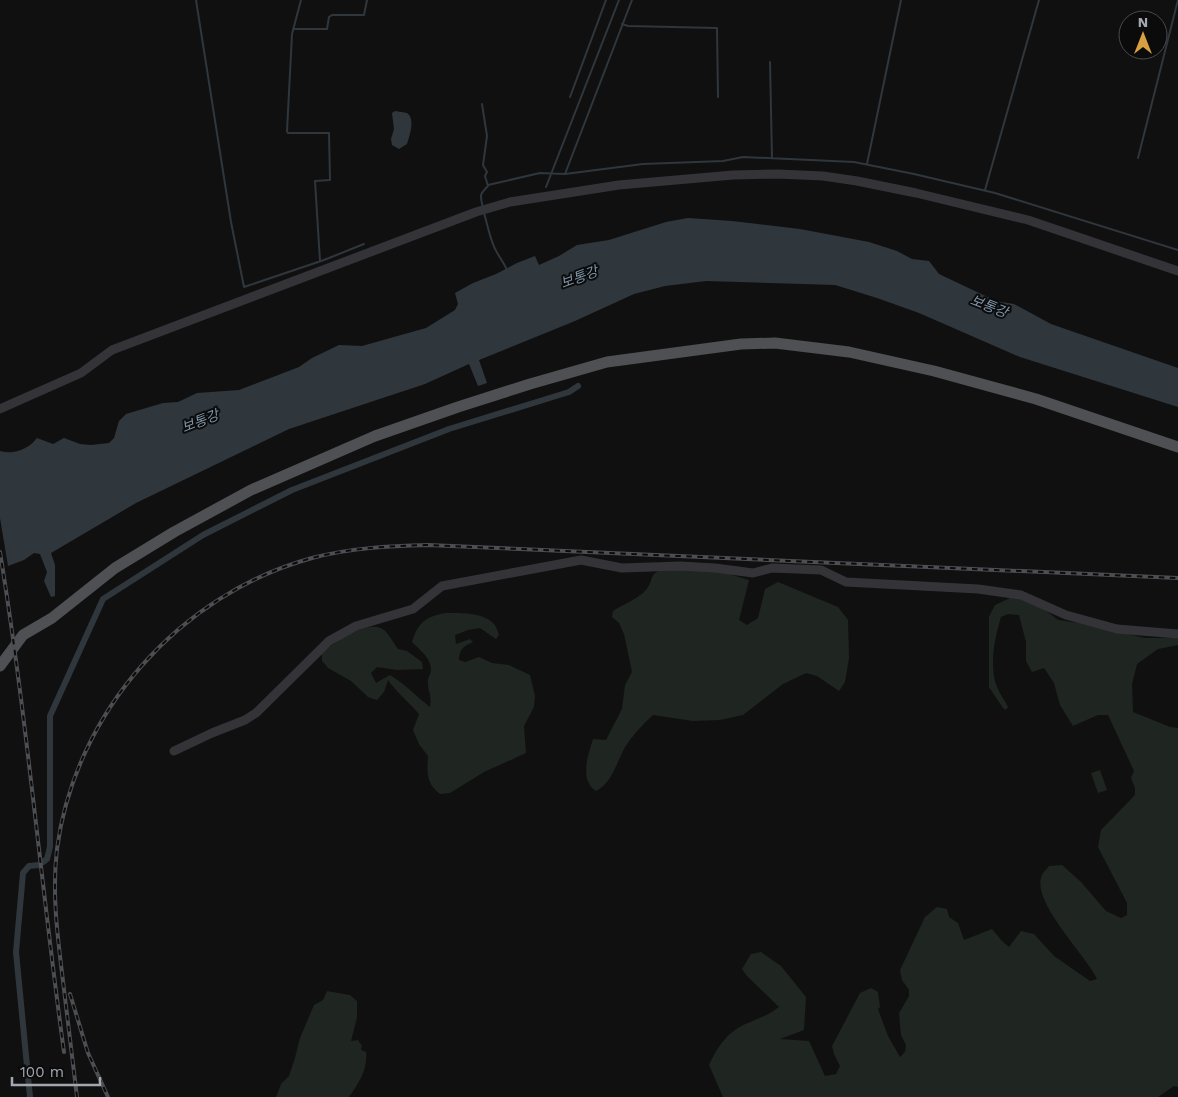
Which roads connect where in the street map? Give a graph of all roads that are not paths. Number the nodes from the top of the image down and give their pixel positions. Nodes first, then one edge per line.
1 (1178, 270) edge
2 (0, 409) edge
3 (1178, 447) edge
4 (1178, 634) edge
5 (0, 666) edge
6 (174, 752) dead end

1 - 2 street
3 - 5 main road
4 - 6 street

